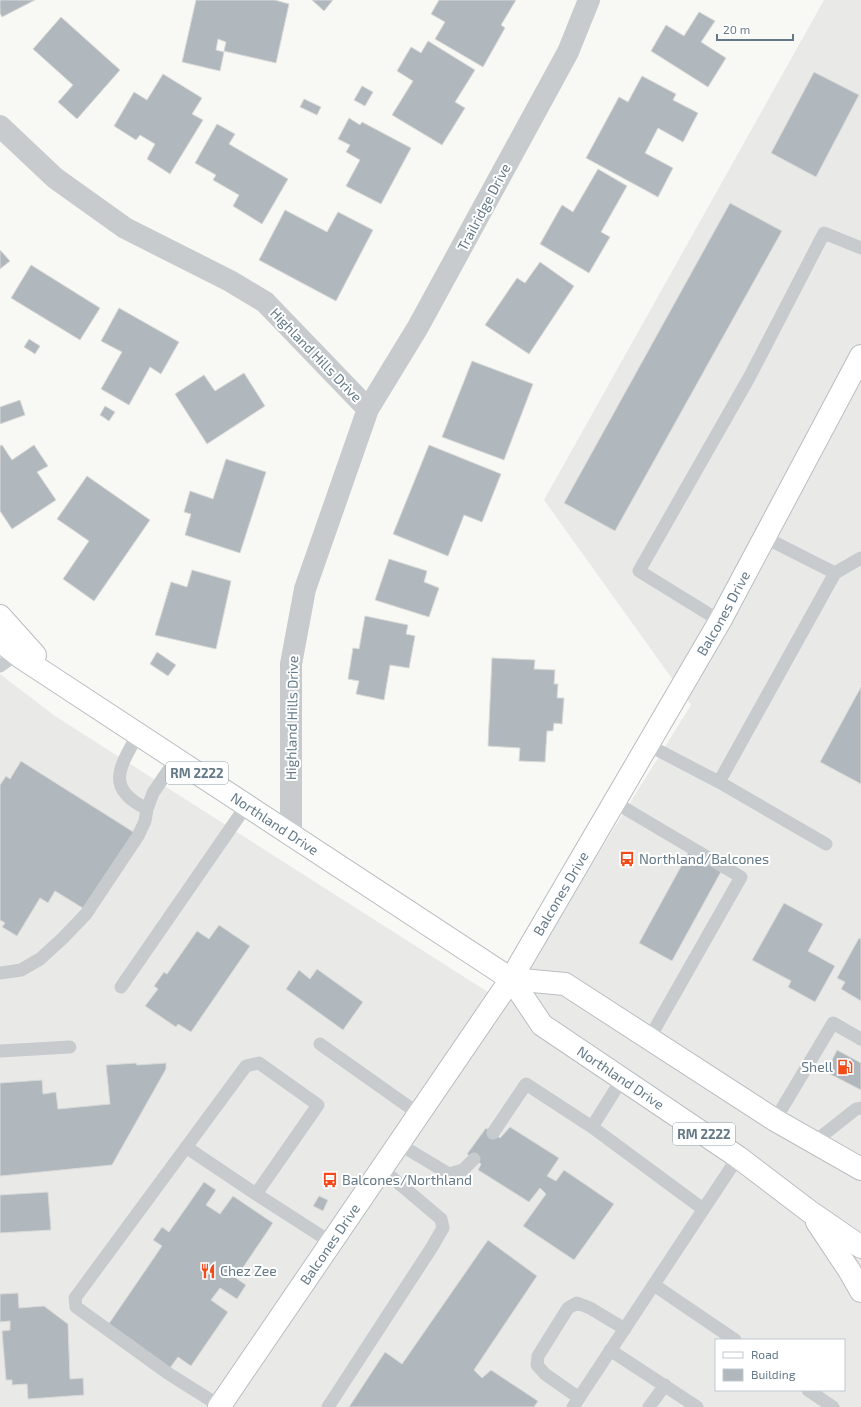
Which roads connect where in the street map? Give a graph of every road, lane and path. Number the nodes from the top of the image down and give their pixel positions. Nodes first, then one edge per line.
1 (589, 0) edge
2 (0, 126) edge
3 (861, 248) edge
4 (861, 356) edge
5 (368, 409) junction
6 (764, 537) junction
7 (861, 558) edge
8 (835, 573) junction
9 (0, 616) edge
10 (720, 621) junction
11 (0, 641) edge
12 (15, 655) edge
13 (138, 734) junction
14 (648, 745) junction
15 (176, 760) junction
16 (719, 782) junction
17 (614, 802) junction
18 (246, 806) junction
19 (147, 809) junction
20 (291, 835) junction
21 (826, 844) dead end
22 (0, 973) edge
23 (511, 979) junction
24 (121, 987) dead end
25 (649, 1039) junction
26 (861, 1039) edge
27 (320, 1044) dead end
28 (70, 1047) dead end
29 (0, 1050) edge
30 (622, 1079) junction
31 (861, 1108) edge
32 (419, 1114) junction
33 (775, 1120) junction
34 (592, 1127) junction
35 (493, 1133) dead end
36 (813, 1143) junction
37 (399, 1144) junction
38 (186, 1147) junction
39 (738, 1157) junction
40 (852, 1157) edge
41 (474, 1159) dead end
42 (382, 1169) junction
43 (861, 1169) edge
44 (256, 1194) junction
45 (703, 1209) junction
46 (809, 1211) junction
47 (332, 1243) junction
48 (861, 1246) edge
49 (654, 1285) junction
50 (861, 1291) edge
51 (624, 1329) junction
52 (734, 1339) edge
53 (610, 1350) junction
54 (665, 1385) junction
55 (809, 1391) edge
56 (576, 1403) edge
57 (220, 1407) edge
58 (328, 1407) edge
59 (649, 1407) edge
60 (697, 1407) edge
61 (833, 1407) edge

1 - 5 street, Trailridge Drive
2 - 5 street, Highland Hills Drive
3 - 10 lane
4 - 6 main road, Balcones Drive
5 - 20 street, Highland Hills Drive
6 - 8 lane
6 - 10 main road, Balcones Drive
7 - 8 lane
8 - 16 lane
9 - 12 main road, RM 2222
10 - 14 main road, Balcones Drive
11 - 12 main road, Northland Drive / RM 2222
12 - 13 main road, Northland Drive / RM 2222
13 - 15 main road, Northland Drive / RM 2222
13 - 19 lane
14 - 16 lane
14 - 17 main road, Balcones Drive
15 - 18 main road, Northland Drive / RM 2222
15 - 19 lane
16 - 21 lane
17 - 23 main road, Balcones Drive
17 - 25 lane
18 - 20 main road, Northland Drive / RM 2222
18 - 24 lane
19 - 22 lane
20 - 23 main road, Northland Drive / RM 2222
23 - 25 main road, Northland Drive / RM 2222
23 - 30 main road, Northland Drive / RM 2222
23 - 32 main road, Balcones Drive
25 - 33 main road, Northland Drive / RM 2222
26 - 33 lane
27 - 32 lane
28 - 29 lane
30 - 34 lane
30 - 39 main road, Northland Drive / RM 2222
31 - 36 lane
32 - 37 main road, Balcones Drive
33 - 36 main road, Northland Drive / RM 2222
34 - 35 lane
34 - 45 lane
36 - 40 main road, Northland Drive / RM 2222
37 - 41 lane
37 - 42 main road, Balcones Drive
38 - 44 lane
38 - 44 lane
38 - 57 lane
39 - 45 lane
39 - 46 main road, Northland Drive / RM 2222
40 - 43 main road, Northland Drive / RM 2222
42 - 47 main road, Balcones Drive
42 - 58 lane
44 - 47 lane
45 - 49 lane
46 - 48 main road, Northland Drive / RM 2222
46 - 50 main road
47 - 57 main road, Balcones Drive
49 - 51 lane
49 - 52 lane
51 - 53 lane
51 - 56 lane
53 - 54 lane
53 - 56 lane
54 - 59 lane
54 - 60 lane
55 - 61 lane

